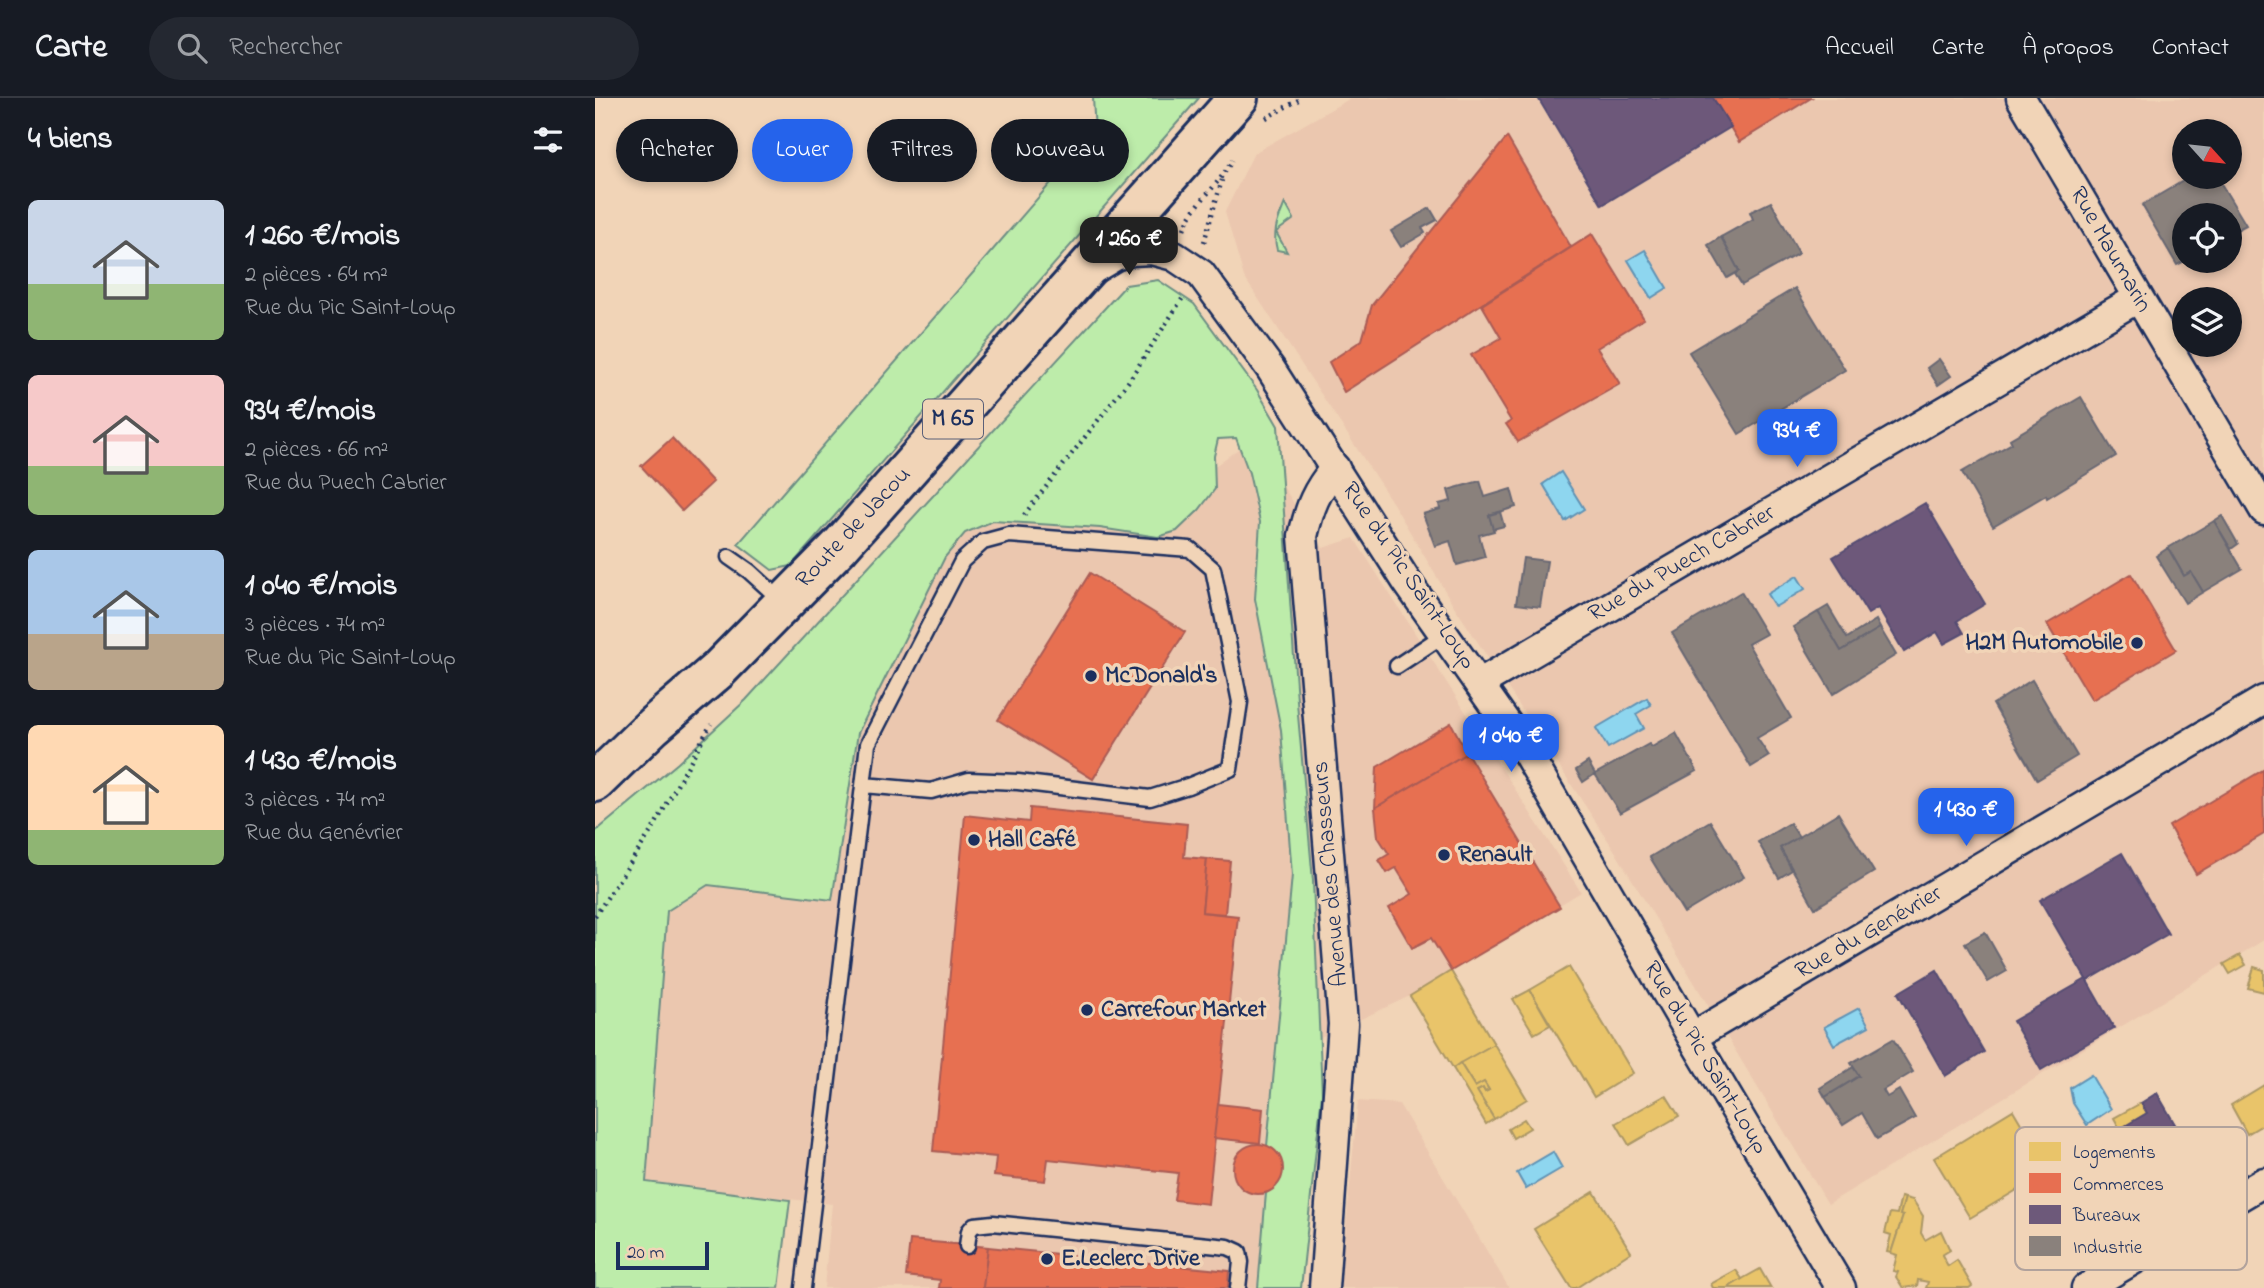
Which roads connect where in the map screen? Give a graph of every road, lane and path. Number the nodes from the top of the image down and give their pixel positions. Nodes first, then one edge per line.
1 (1238, 98) edge
2 (2021, 98) edge
3 (1223, 178) dead end
4 (1184, 263) junction
5 (1082, 276) junction
6 (2138, 298) junction
7 (1335, 468) junction
8 (2264, 510) edge
9 (1009, 535) junction
10 (729, 557) dead end
11 (784, 603) junction
12 (1445, 634) junction
13 (1397, 666) dead end
14 (1480, 683) junction
15 (2264, 700) edge
16 (653, 726) junction
17 (595, 769) edge
18 (595, 782) edge
19 (864, 786) junction
20 (1692, 1037) junction
21 (2264, 1182) edge
22 (2247, 1192) edge
23 (967, 1246) dead end
24 (2116, 1270) edge
25 (803, 1288) edge
26 (1238, 1288) edge
27 (1324, 1288) edge
28 (1842, 1288) edge
29 (2086, 1288) edge

1 - 5 main road, Route de Jacou / M 65
2 - 6 street, Rue Maumarin
3 - 4 path
4 - 5 street
4 - 7 street, Rue du Pic Saint-Loup
4 - 9 path
5 - 11 main road, Route de Jacou / M 65
6 - 8 street, Rue Maumarin
6 - 14 street, Rue du Puech Cabrier
7 - 12 street, Rue du Pic Saint-Loup
7 - 27 street, Avenue des Chasseurs
9 - 19 lane
9 - 19 lane
10 - 11 lane
11 - 16 main road, Route de Jacou / M 65
12 - 13 lane
12 - 14 street, Rue du Pic Saint-Loup
14 - 20 street, Rue du Pic Saint-Loup
15 - 20 street, Rue du Genévrier
16 - 17 main road, Route de Jacou / M 65
16 - 18 main road, Route de Jacou / M 65
19 - 25 lane
20 - 28 street, Rue du Pic Saint-Loup
21 - 22 street
23 - 26 lane
24 - 29 street

